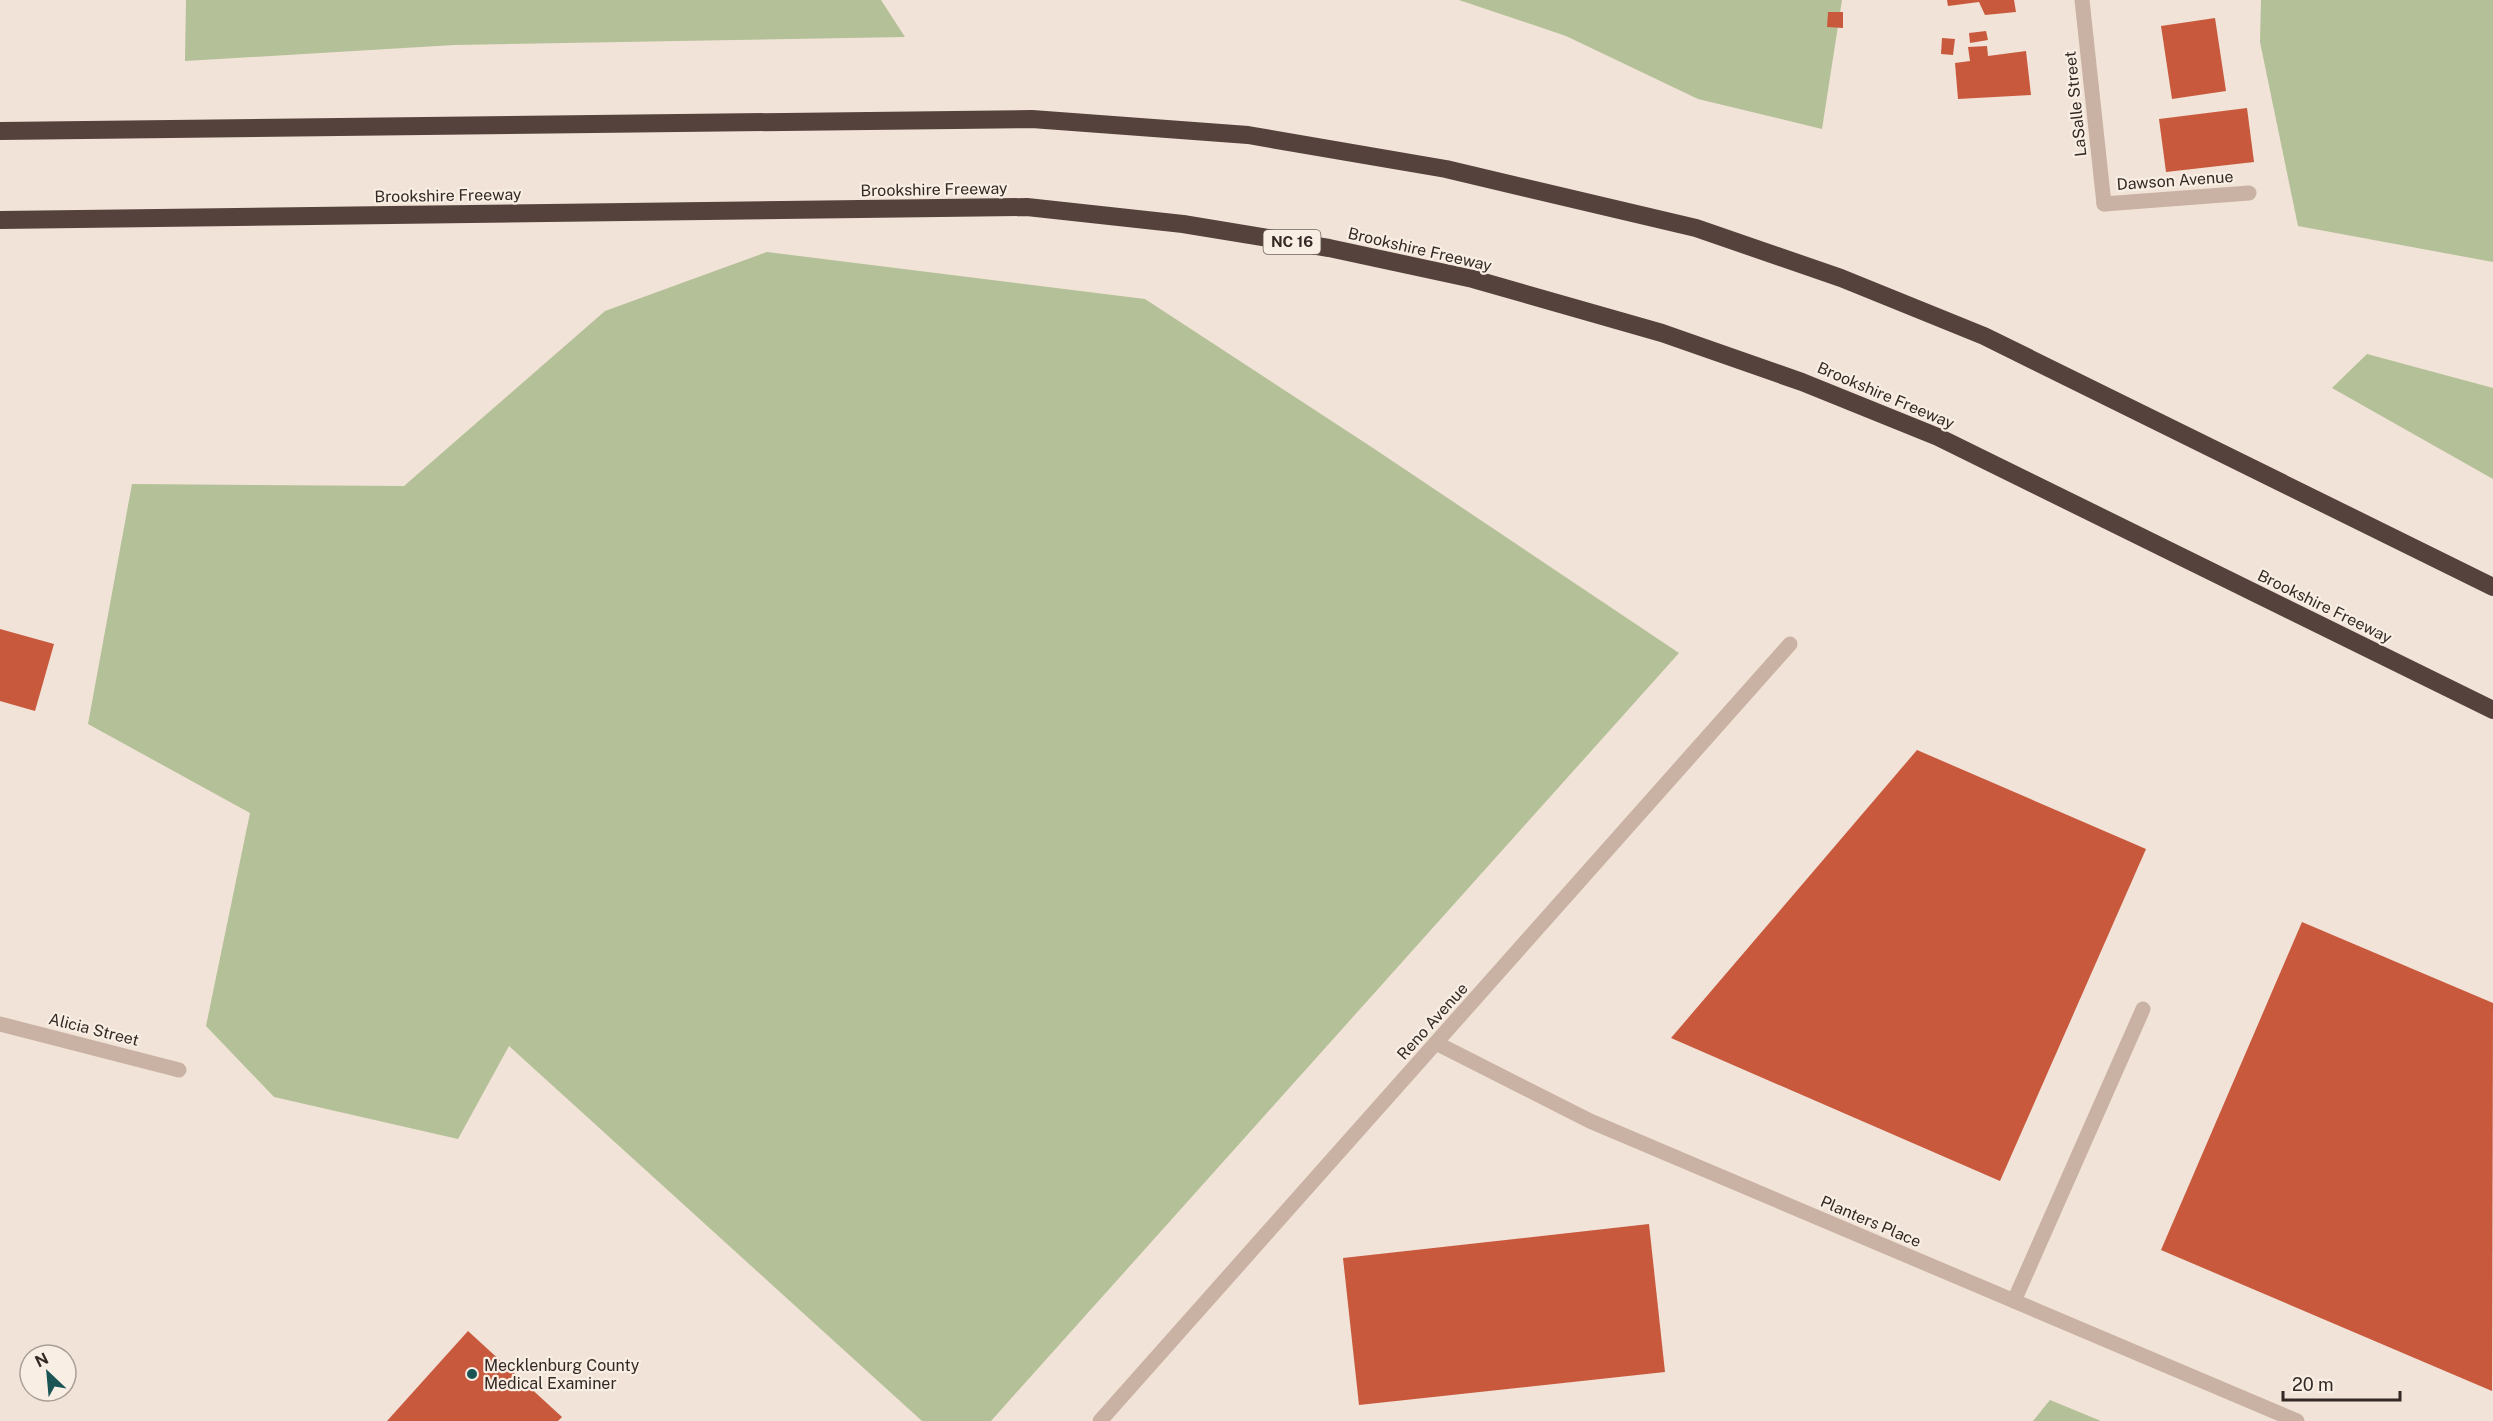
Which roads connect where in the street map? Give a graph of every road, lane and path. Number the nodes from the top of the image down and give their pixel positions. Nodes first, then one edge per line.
1 (2082, 0) edge
2 (0, 131) edge
3 (2249, 193) dead end
4 (2104, 204) joint
5 (0, 220) edge
6 (2493, 587) edge
7 (1790, 644) dead end
8 (2493, 710) edge
9 (2143, 1008) dead end
10 (0, 1024) edge
11 (1437, 1043) junction
12 (180, 1070) dead end
13 (2014, 1301) junction
14 (1100, 1421) edge
15 (2297, 1421) edge

1 - 4 street, LaSalle Street
2 - 6 highway
3 - 4 street, Dawson Avenue
5 - 8 highway, Brookshire Freeway / NC 16
7 - 11 street, Reno Avenue
9 - 13 street
10 - 12 street, Alicia Street
11 - 13 street, Planters Place
11 - 14 street, Reno Avenue
13 - 15 street, Planters Place

